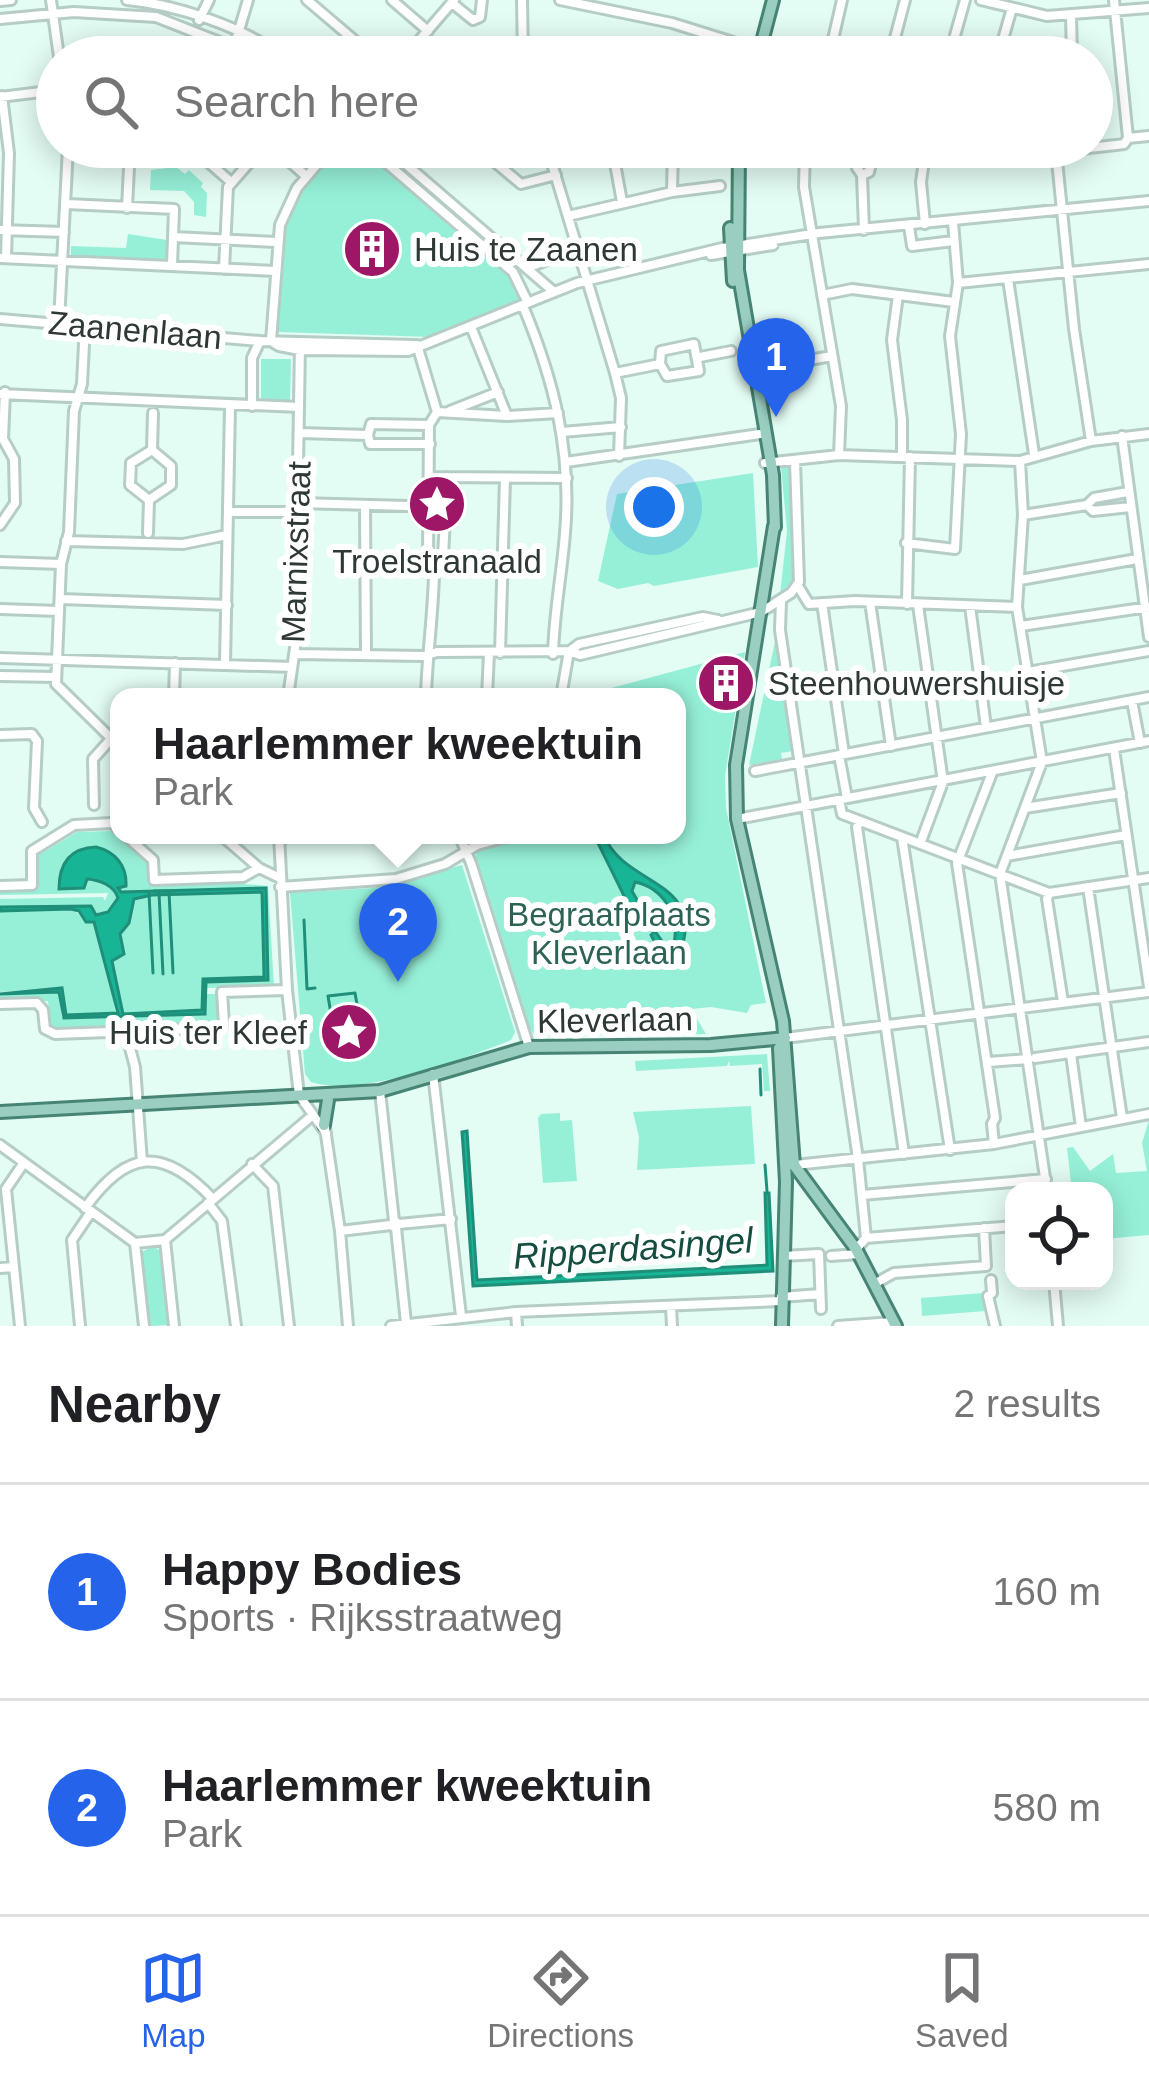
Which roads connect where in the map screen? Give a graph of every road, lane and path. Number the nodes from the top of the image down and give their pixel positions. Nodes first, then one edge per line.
1 (11, 0) edge
2 (51, 0) edge
3 (127, 0) edge
4 (209, 0) edge
5 (248, 0) edge
6 (307, 0) edge
7 (392, 0) edge
8 (482, 0) edge
9 (522, 0) edge
10 (560, 0) edge
11 (773, 0) edge
12 (842, 0) edge
13 (905, 0) edge
14 (964, 0) edge
15 (981, 0) edge
16 (0, 2) edge
17 (453, 2) edge
18 (1114, 5) edge
19 (1012, 8) junction
20 (1149, 8) edge
21 (53, 14) junction
22 (1070, 15) junction
23 (196, 16) junction
24 (0, 19) edge
25 (190, 30) junction
26 (428, 31) junction
27 (56, 36) edge
28 (206, 36) edge
29 (245, 36) joint
30 (349, 36) edge
31 (424, 36) edge
32 (521, 36) edge
33 (708, 36) edge
34 (763, 36) edge
35 (834, 36) edge
36 (896, 36) edge
37 (955, 36) edge
38 (1004, 36) edge
39 (1071, 36) edge
40 (36, 92) edge
41 (1, 96) edge
42 (1149, 136) edge
43 (1128, 138) junction
44 (1113, 146) edge
45 (68, 168) edge
46 (130, 168) edge
47 (215, 168) edge
48 (244, 168) edge
49 (297, 168) edge
50 (313, 168) edge
51 (393, 168) edge
52 (410, 168) edge
53 (502, 168) edge
54 (554, 168) edge
55 (616, 168) edge
56 (673, 168) edge
57 (737, 168) edge
58 (804, 168) edge
59 (857, 168) edge
60 (870, 168) edge
61 (923, 168) edge
62 (1058, 168) edge
63 (862, 175) junction
64 (306, 176) junction
65 (556, 176) junction
66 (231, 182) junction
67 (720, 186) dead end
68 (438, 192) junction
69 (672, 192) junction
70 (431, 200) junction
71 (622, 202) junction
72 (1149, 202) edge
73 (67, 204) junction
74 (128, 208) junction
75 (1062, 211) junction
76 (568, 216) junction
77 (953, 222) junction
78 (925, 224) junction
79 (909, 226) junction
80 (4, 230) edge
81 (864, 230) junction
82 (65, 232) junction
83 (812, 236) junction
84 (173, 238) junction
85 (226, 239) junction
86 (953, 241) junction
87 (277, 242) junction
88 (578, 248) junction
89 (734, 249) junction
90 (3, 258) edge
91 (63, 262) junction
92 (1149, 264) edge
93 (172, 266) junction
94 (526, 267) junction
95 (224, 268) junction
96 (275, 271) junction
97 (513, 272) junction
98 (1067, 272) junction
99 (1008, 279) junction
100 (587, 280) junction
101 (958, 283) junction
102 (554, 292) junction
103 (822, 295) junction
104 (898, 295) junction
105 (954, 302) junction
106 (525, 303) junction
107 (0, 319) edge
108 (59, 322) junction
109 (85, 324) junction
110 (472, 327) junction
111 (265, 340) junction
112 (300, 345) junction
113 (417, 345) junction
114 (731, 351) dead end
115 (700, 356) junction
116 (832, 356) junction
117 (661, 364) junction
118 (770, 368) dead end
119 (615, 373) junction
120 (498, 392) junction
121 (3, 393) edge
122 (78, 399) junction
123 (230, 406) junction
124 (252, 406) junction
125 (154, 407) junction
126 (299, 407) junction
127 (558, 412) junction
128 (440, 413) junction
129 (507, 416) junction
130 (429, 425) junction
131 (622, 427) junction
132 (562, 432) junction
133 (763, 433) junction
134 (299, 434) junction
135 (1149, 434) edge
136 (368, 435) junction
137 (1122, 436) junction
138 (1091, 440) junction
139 (1, 441) edge
140 (430, 444) junction
141 (152, 450) junction
142 (1034, 454) junction
143 (838, 455) junction
144 (619, 456) junction
145 (906, 457) junction
146 (959, 459) junction
147 (795, 461) junction
148 (1020, 461) junction
149 (566, 462) junction
150 (768, 462) junction
151 (430, 477) junction
152 (447, 477) junction
153 (505, 478) junction
154 (567, 478) junction
155 (1128, 492) junction
156 (148, 500) junction
157 (364, 505) junction
158 (428, 506) junction
159 (1087, 506) junction
160 (446, 507) junction
161 (1130, 507) junction
162 (298, 508) junction
163 (229, 512) junction
164 (1023, 515) junction
165 (0, 525) edge
166 (227, 535) junction
167 (148, 539) junction
168 (906, 543) junction
169 (65, 545) junction
170 (1137, 559) junction
171 (0, 562) edge
172 (61, 564) junction
173 (434, 568) junction
174 (1020, 580) junction
175 (798, 586) junction
176 (60, 599) junction
177 (781, 600) junction
178 (870, 602) junction
179 (822, 603) junction
180 (913, 604) junction
181 (227, 605) junction
182 (970, 606) junction
183 (1017, 607) junction
184 (1147, 607) edge
185 (0, 609) edge
186 (59, 611) junction
187 (766, 612) junction
188 (1021, 626) junction
189 (1149, 637) edge
190 (569, 651) junction
191 (1149, 651) edge
192 (494, 653) junction
193 (294, 654) junction
194 (430, 654) junction
195 (553, 654) junction
196 (366, 655) junction
197 (0, 658) edge
198 (57, 659) junction
199 (175, 663) junction
200 (225, 664) junction
201 (292, 667) junction
202 (1028, 672) junction
203 (0, 676) edge
204 (56, 677) junction
205 (174, 688) edge
206 (289, 688) edge
207 (427, 688) edge
208 (488, 688) edge
209 (563, 688) edge
210 (1149, 697) edge
211 (1132, 701) junction
212 (1035, 718) junction
213 (986, 728) junction
214 (0, 735) edge
215 (110, 737) edge
216 (939, 737) junction
217 (1144, 742) edge
218 (110, 746) edge
219 (891, 746) junction
220 (1114, 749) junction
221 (842, 755) junction
222 (1042, 762) junction
223 (800, 763) junction
224 (755, 771) dead end
225 (992, 772) junction
226 (943, 782) junction
227 (1121, 793) junction
228 (843, 799) junction
229 (806, 806) junction
230 (1025, 808) junction
231 (94, 814) junction
232 (740, 818) junction
233 (860, 821) junction
234 (110, 822) edge
235 (1126, 835) junction
236 (902, 837) junction
237 (52, 839) junction
238 (135, 844) edge
239 (231, 844) edge
240 (279, 844) edge
241 (463, 844) edge
242 (481, 844) edge
243 (920, 844) junction
244 (467, 852) junction
245 (1007, 856) junction
246 (958, 857) junction
247 (259, 868) junction
248 (1000, 874) junction
249 (1149, 878) edge
250 (1134, 880) junction
251 (280, 882) junction
252 (0, 886) edge
253 (1088, 887) junction
254 (1049, 893) junction
255 (287, 990) junction
256 (1149, 990) edge
257 (1105, 997) junction
258 (1063, 1002) junction
259 (0, 1004) edge
260 (1020, 1007) junction
261 (981, 1013) junction
262 (931, 1020) junction
263 (886, 1025) junction
264 (839, 1030) junction
265 (126, 1033) junction
266 (782, 1038) junction
267 (1149, 1042) edge
268 (529, 1047) junction
269 (1112, 1048) junction
270 (1071, 1054) junction
271 (1032, 1059) junction
272 (988, 1062) junction
273 (433, 1073) junction
274 (380, 1090) junction
275 (303, 1099) junction
276 (328, 1100) junction
277 (137, 1103) junction
278 (0, 1112) edge
279 (1149, 1114) edge
280 (313, 1115) junction
281 (1122, 1118) junction
282 (1081, 1127) junction
283 (325, 1129) junction
284 (784, 1129) junction
285 (1040, 1136) junction
286 (994, 1144) junction
287 (0, 1145) edge
288 (950, 1150) junction
289 (904, 1154) junction
290 (858, 1159) junction
291 (142, 1162) junction
292 (23, 1163) junction
293 (252, 1164) junction
294 (797, 1170) junction
295 (1046, 1179) junction
296 (786, 1182) junction
297 (1046, 1182) edge
298 (862, 1196) junction
299 (211, 1201) junction
300 (88, 1210) junction
301 (451, 1220) junction
302 (395, 1225) junction
303 (1005, 1227) edge
304 (985, 1228) junction
305 (340, 1231) junction
306 (866, 1238) junction
307 (165, 1240) junction
308 (135, 1243) junction
309 (857, 1252) junction
310 (783, 1256) junction
311 (832, 1256) dead end
312 (14, 1267) junction
313 (0, 1268) edge
314 (991, 1280) dead end
315 (874, 1284) junction
316 (1055, 1290) edge
317 (820, 1294) junction
318 (781, 1299) junction
319 (671, 1306) junction
320 (821, 1309) dead end
321 (516, 1312) junction
322 (461, 1316) junction
323 (406, 1324) edge
324 (895, 1324) edge
325 (20, 1326) edge
326 (80, 1326) edge
327 (144, 1326) edge
328 (173, 1326) edge
329 (236, 1326) edge
330 (289, 1326) edge
331 (348, 1326) edge
332 (391, 1326) edge
333 (518, 1326) edge
334 (672, 1326) edge
335 (782, 1326) edge
336 (838, 1326) edge
337 (995, 1326) edge
338 (1058, 1326) edge

1 - 16 street
2 - 21 street
3 - 23 street
4 - 23 street
5 - 29 street
6 - 30 street
7 - 26 street
8 - 17 street
9 - 32 street
10 - 33 street
11 - 34 main road
12 - 35 street
13 - 36 street
14 - 37 street
15 - 19 street
17 - 26 street
18 - 20 street
18 - 22 street
18 - 43 street
19 - 22 street
19 - 38 street
21 - 24 street
21 - 25 street
21 - 27 street
22 - 39 street
23 - 25 street
23 - 29 street
25 - 28 street
26 - 31 street
40 - 41 street
41 - 80 street
42 - 43 street
43 - 44 street
45 - 73 street
46 - 74 street
47 - 66 street
48 - 66 street
49 - 64 street
50 - 64 street
51 - 70 street
52 - 68 street
53 - 65 street
54 - 65 street
55 - 71 street
56 - 69 street
57 - 89 main road
58 - 83 street
59 - 63 street
60 - 63 street
61 - 78 street
62 - 75 street
63 - 81 street
64 - 87 street
65 - 76 street
66 - 85 street
67 - 69 street
68 - 70 street
68 - 94 street
69 - 71 street
70 - 97 street
71 - 76 street
72 - 75 street, Zaanenlaan
73 - 74 street
73 - 82 street
74 - 84 street
75 - 77 street, Zaanenlaan
75 - 98 street
76 - 88 street
77 - 78 street, Zaanenlaan
77 - 86 street
78 - 79 street, Zaanenlaan
79 - 81 street, Zaanenlaan
79 - 86 street
80 - 82 street
80 - 90 street
81 - 83 street, Zaanenlaan
82 - 91 street
83 - 89 street, Zaanenlaan
83 - 103 street
84 - 85 street
84 - 93 street
85 - 87 street
85 - 95 street
86 - 101 street
87 - 96 street
88 - 94 street
88 - 100 street
89 - 100 street, Zaanenlaan
89 - 133 main road
90 - 91 street
91 - 93 street
91 - 108 street
92 - 98 street
93 - 95 street
94 - 97 street
94 - 102 street
95 - 96 street
96 - 111 street
97 - 106 street
98 - 99 street
98 - 138 street
99 - 101 street
99 - 142 street
100 - 102 street, Zaanenlaan
100 - 119 street
101 - 105 street
102 - 106 street, Zaanenlaan
103 - 104 street
103 - 116 street
104 - 105 street
104 - 145 street
105 - 146 street
106 - 110 street, Zaanenlaan
106 - 127 street
107 - 108 street, Zaanenlaan
108 - 109 street, Zaanenlaan
109 - 111 street, Zaanenlaan
109 - 122 street
110 - 113 street, Zaanenlaan
110 - 120 street
111 - 112 street, Zaanenlaan
111 - 124 street
112 - 113 street, Zaanenlaan
112 - 126 street, Marnixstraat
113 - 128 street
114 - 115 street
115 - 117 street
115 - 117 street
116 - 118 street
116 - 143 street
117 - 119 street
119 - 131 street
120 - 128 street
120 - 129 street
121 - 122 street
121 - 139 street
122 - 125 street
122 - 169 street
123 - 124 street
123 - 125 street
123 - 163 street
124 - 126 street
125 - 141 street
126 - 134 street, Marnixstraat
127 - 129 street
127 - 132 street
128 - 129 street
128 - 130 street
130 - 136 street
130 - 140 street
131 - 132 street
131 - 144 street
132 - 149 street
133 - 144 street
133 - 150 main road
134 - 136 street
134 - 162 street, Marnixstraat
135 - 137 street
136 - 140 street
137 - 138 street
137 - 155 street
138 - 142 street
139 - 165 street
140 - 151 street
141 - 156 street
141 - 156 street
142 - 148 street
143 - 145 street
143 - 147 street
144 - 149 street
145 - 146 street
145 - 168 street
146 - 148 street
146 - 168 street
147 - 150 street
147 - 175 street
148 - 164 street
149 - 154 street
150 - 187 main road
151 - 152 street
151 - 158 street
152 - 153 street
152 - 160 street
153 - 154 street
153 - 192 street
154 - 195 street
155 - 159 street
155 - 161 street
156 - 167 street
157 - 158 street
157 - 162 street
157 - 196 street
158 - 160 street
158 - 173 street
159 - 161 street
159 - 164 street
160 - 173 street
161 - 170 street
162 - 163 street
162 - 193 street, Marnixstraat
163 - 166 street
164 - 174 street
166 - 167 street
166 - 181 street
167 - 169 street
168 - 180 street
169 - 172 street
170 - 174 street
170 - 184 street
171 - 172 street
172 - 176 street
173 - 194 street
174 - 183 street
175 - 177 street
175 - 179 street
176 - 181 street
176 - 186 street
177 - 187 street
177 - 223 street
178 - 179 street
178 - 180 street
178 - 219 street
179 - 221 street
180 - 182 street
180 - 216 street
181 - 200 street
182 - 183 street
182 - 213 street
183 - 188 street
184 - 188 street
184 - 189 street
185 - 186 street
186 - 198 street
187 - 190 street
187 - 232 main road
188 - 202 street
190 - 195 street
190 - 209 street
191 - 202 street
192 - 194 street
192 - 195 street
192 - 208 street
193 - 196 street
193 - 201 street, Marnixstraat
194 - 196 street
194 - 207 street
197 - 198 street
198 - 199 street
198 - 204 street
199 - 200 street
199 - 205 street
200 - 201 street
201 - 206 street, Marnixstraat
202 - 212 street
203 - 204 street
204 - 215 street
210 - 211 street
211 - 212 street
211 - 217 street
212 - 213 street
212 - 222 street
213 - 216 street
214 - 237 street
216 - 219 street
216 - 226 street
217 - 220 street
218 - 231 street
219 - 221 street
220 - 222 street
220 - 227 street
221 - 223 street
221 - 228 street
222 - 225 street
222 - 230 street
223 - 224 street
223 - 229 street
225 - 226 street
225 - 246 street
226 - 228 street
226 - 243 street
227 - 230 street
227 - 235 street
228 - 229 street
228 - 233 street
229 - 232 street
229 - 264 street
230 - 245 street
231 - 234 street
231 - 237 street
232 - 266 main road
233 - 236 street
233 - 263 street
235 - 245 street
235 - 250 street
236 - 243 street
236 - 262 street
237 - 252 street
238 - 247 street
239 - 247 street
240 - 251 street
241 - 244 street
242 - 244 street
243 - 246 street
244 - 251 street
244 - 268 street
245 - 248 street
246 - 248 street
246 - 261 street
247 - 251 street
248 - 254 street
248 - 260 street
249 - 250 street
250 - 253 street
250 - 256 street
251 - 255 street
253 - 254 street
253 - 257 street
254 - 258 street
255 - 265 street
255 - 275 street
256 - 257 street
257 - 258 street
257 - 269 street
258 - 260 street
259 - 265 street
260 - 261 street
260 - 271 street
261 - 262 street
261 - 272 street
262 - 263 street
262 - 288 street
263 - 264 street
263 - 289 street
264 - 266 street
264 - 290 street
265 - 277 street
266 - 268 main road, Kleverlaan
266 - 284 main road
266 - 294 main road
267 - 269 street
268 - 273 main road, Kleverlaan
269 - 270 street
269 - 281 street
270 - 271 street
270 - 282 street
271 - 272 street
271 - 285 street
272 - 286 street
273 - 274 main road, Kleverlaan
273 - 301 street
274 - 275 main road, Kleverlaan
274 - 276 main road, Kleverlaan
274 - 302 street
275 - 276 main road, Kleverlaan
275 - 277 main road, Kleverlaan
275 - 280 street
275 - 283 street
276 - 283 main road
277 - 278 main road, Kleverlaan
277 - 291 street
279 - 281 street
280 - 283 street
280 - 293 street
281 - 282 street
282 - 285 street
283 - 305 street
284 - 294 main road
284 - 296 main road
285 - 286 street
285 - 295 street
286 - 288 street
287 - 292 street
288 - 289 street
289 - 290 street
290 - 294 street
290 - 298 street
291 - 299 street
291 - 300 street
292 - 300 street
292 - 312 street
293 - 299 street
293 - 330 street
294 - 296 main road
294 - 309 main road
295 - 297 street
295 - 298 street
296 - 310 main road
298 - 306 street
299 - 307 street
299 - 329 street
300 - 308 street
300 - 326 street
301 - 302 street
301 - 322 street
302 - 305 street
302 - 323 street
303 - 304 street
304 - 306 street
304 - 315 street
305 - 331 street
306 - 309 street
307 - 308 street
307 - 328 street
308 - 327 street
309 - 311 street
309 - 315 main road
310 - 317 street
310 - 318 main road
312 - 313 street
312 - 325 street
314 - 337 street
315 - 324 main road
316 - 338 street
317 - 318 street
317 - 320 street
318 - 319 street
318 - 335 main road
319 - 321 street
319 - 334 street
321 - 322 street
321 - 333 street
322 - 323 street
323 - 332 street
324 - 336 street

